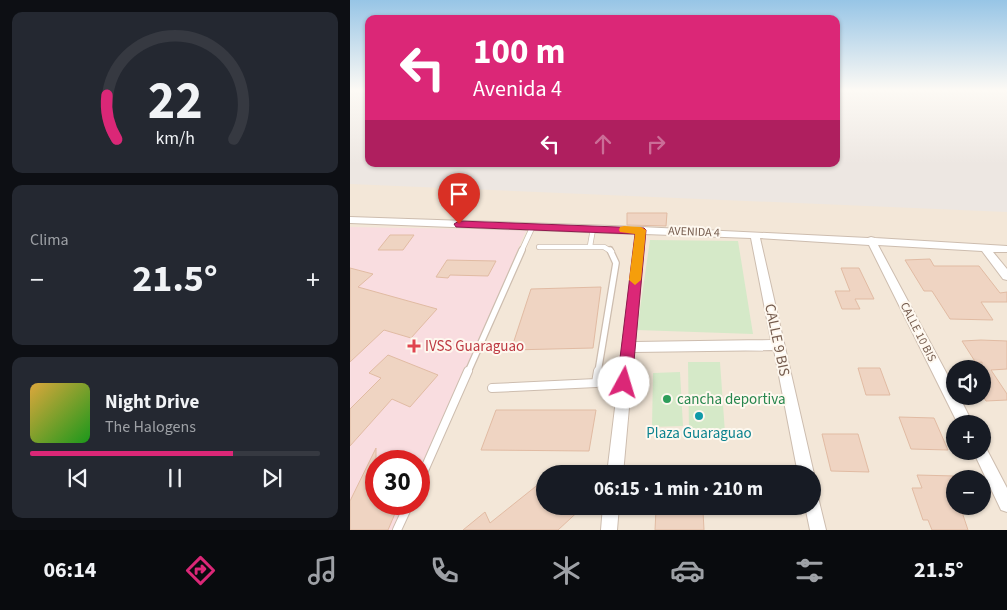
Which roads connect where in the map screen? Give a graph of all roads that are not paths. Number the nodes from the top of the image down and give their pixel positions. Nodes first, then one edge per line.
1 (350, 220) edge
2 (532, 228) junction
3 (594, 229) junction
4 (641, 230) junction
5 (755, 235) junction
6 (871, 240) junction
7 (590, 246) junction
8 (538, 247) dead end
9 (984, 247) junction
10 (1007, 249) edge
11 (1007, 276) edge
12 (778, 345) junction
13 (628, 347) junction
14 (492, 388) dead end
15 (961, 415) edge
16 (430, 457) edge
17 (985, 460) edge
18 (616, 465) edge
19 (804, 465) edge
20 (1007, 504) edge
21 (404, 515) edge
22 (610, 515) edge
23 (815, 515) edge
24 (397, 530) edge
25 (609, 530) edge
26 (818, 530) edge

1 - 2 street, AVENIDA 4
2 - 3 street, AVENIDA 4
2 - 16 lane
3 - 4 street, AVENIDA 4
3 - 7 lane
4 - 5 street, AVENIDA 4
4 - 13 street
5 - 6 street, AVENIDA 4
5 - 12 street, CALLE 9 BIS
6 - 9 street, AVENIDA 4
6 - 15 street, CALLE 10 BIS
7 - 8 lane
7 - 14 lane
9 - 10 street, AVENIDA 4
9 - 11 street
12 - 13 street
12 - 19 street, CALLE 9 BIS
13 - 18 street
17 - 20 street
21 - 24 lane
22 - 25 street
23 - 26 street

